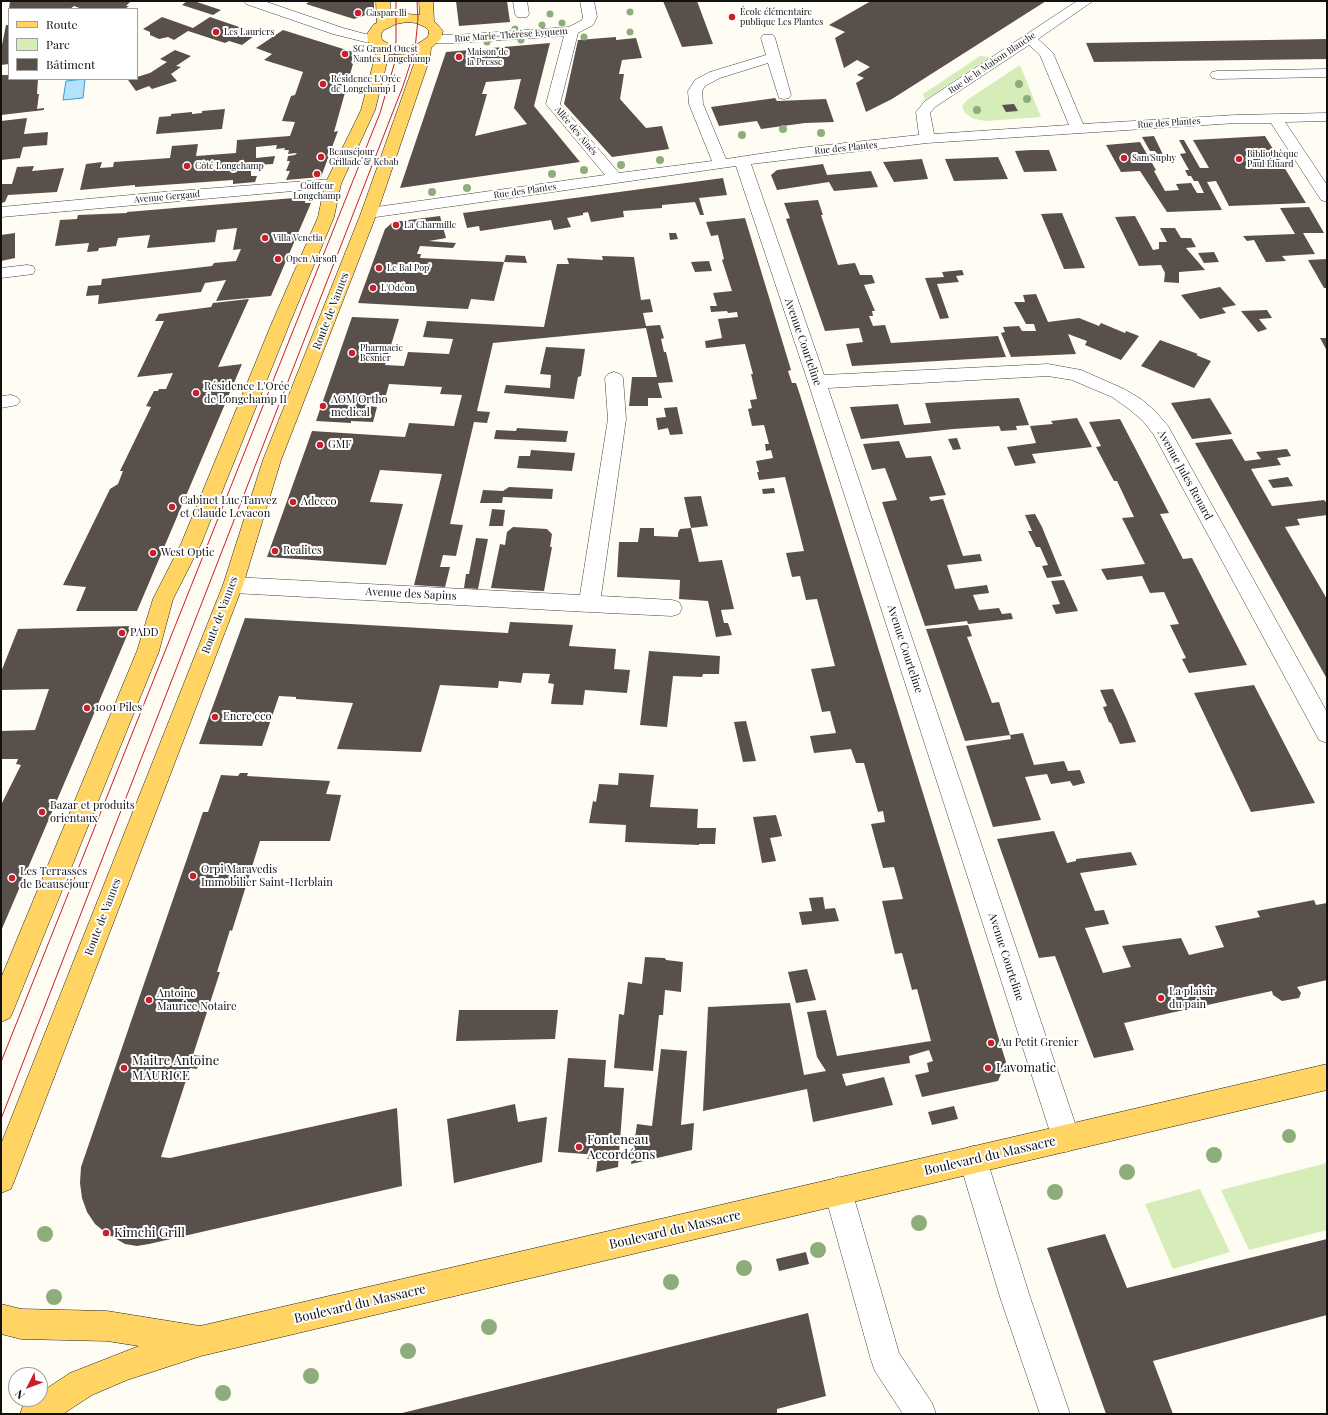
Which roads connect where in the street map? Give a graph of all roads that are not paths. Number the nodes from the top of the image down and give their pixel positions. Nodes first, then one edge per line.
1 (251, 1) edge
2 (383, 1) edge
3 (426, 1) edge
4 (587, 1) edge
5 (1086, 1) edge
6 (427, 22) junction
7 (384, 24) junction
8 (572, 31) junction
9 (768, 38) dead end
10 (1029, 38) junction
11 (429, 42) junction
12 (379, 43) junction
13 (774, 57) junction
14 (1327, 73) edge
15 (1217, 75) dead end
16 (784, 95) dead end
17 (1327, 117) edge
18 (1276, 119) junction
19 (1078, 129) junction
20 (927, 139) junction
21 (742, 161) junction
22 (721, 164) junction
23 (616, 178) junction
24 (333, 184) junction
25 (1327, 197) edge
26 (1, 212) edge
27 (369, 213) junction
28 (27, 270) dead end
29 (1, 273) edge
30 (614, 378) dead end
31 (817, 382) junction
32 (233, 585) junction
33 (589, 604) junction
34 (672, 608) dead end
35 (1327, 733) edge
36 (1, 1009) edge
37 (1327, 1077) edge
38 (1066, 1138) junction
39 (972, 1160) junction
40 (1, 1179) edge
41 (838, 1192) junction
42 (1, 1319) edge
43 (201, 1341) junction
44 (35, 1414) edge
45 (921, 1414) edge
46 (1055, 1414) edge

1 - 12 street
2 - 7 main road
3 - 6 main road
4 - 8 street, Rue Marie-Thérèse Eyquem
5 - 10 street, Rue de la Maison Blanche
6 - 7 main road
6 - 11 main road
7 - 12 main road
8 - 11 street, Rue Marie-Thérèse Eyquem
8 - 23 street, Allée des Aînés
9 - 13 street
10 - 19 street
10 - 20 street, Rue de la Maison Blanche
11 - 12 main road
11 - 27 main road, Route de Vannes
12 - 24 main road
13 - 16 street
13 - 22 street
14 - 15 street
17 - 18 street, Rue des Plantes
18 - 19 street, Rue des Plantes
18 - 25 street
19 - 20 street, Rue des Plantes
20 - 21 street, Rue des Plantes
21 - 22 street, Rue des Plantes
21 - 31 street, Avenue Courteline
22 - 23 street, Rue des Plantes
23 - 27 street, Rue des Plantes
24 - 26 street, Avenue Gergaud
24 - 36 main road
27 - 32 main road, Route de Vannes
28 - 29 street
30 - 33 street
31 - 35 street, Avenue Jules Renard
31 - 38 street, Avenue Courteline
32 - 33 street, Avenue des Sapins
32 - 40 main road, Route de Vannes
33 - 34 street, Avenue des Sapins
37 - 38 main road, Boulevard du Massacre
38 - 39 main road, Boulevard du Massacre
39 - 41 main road, Boulevard du Massacre
39 - 46 street
41 - 43 main road, Boulevard du Massacre
41 - 45 street
42 - 43 main road
43 - 44 main road, Boulevard du Massacre

